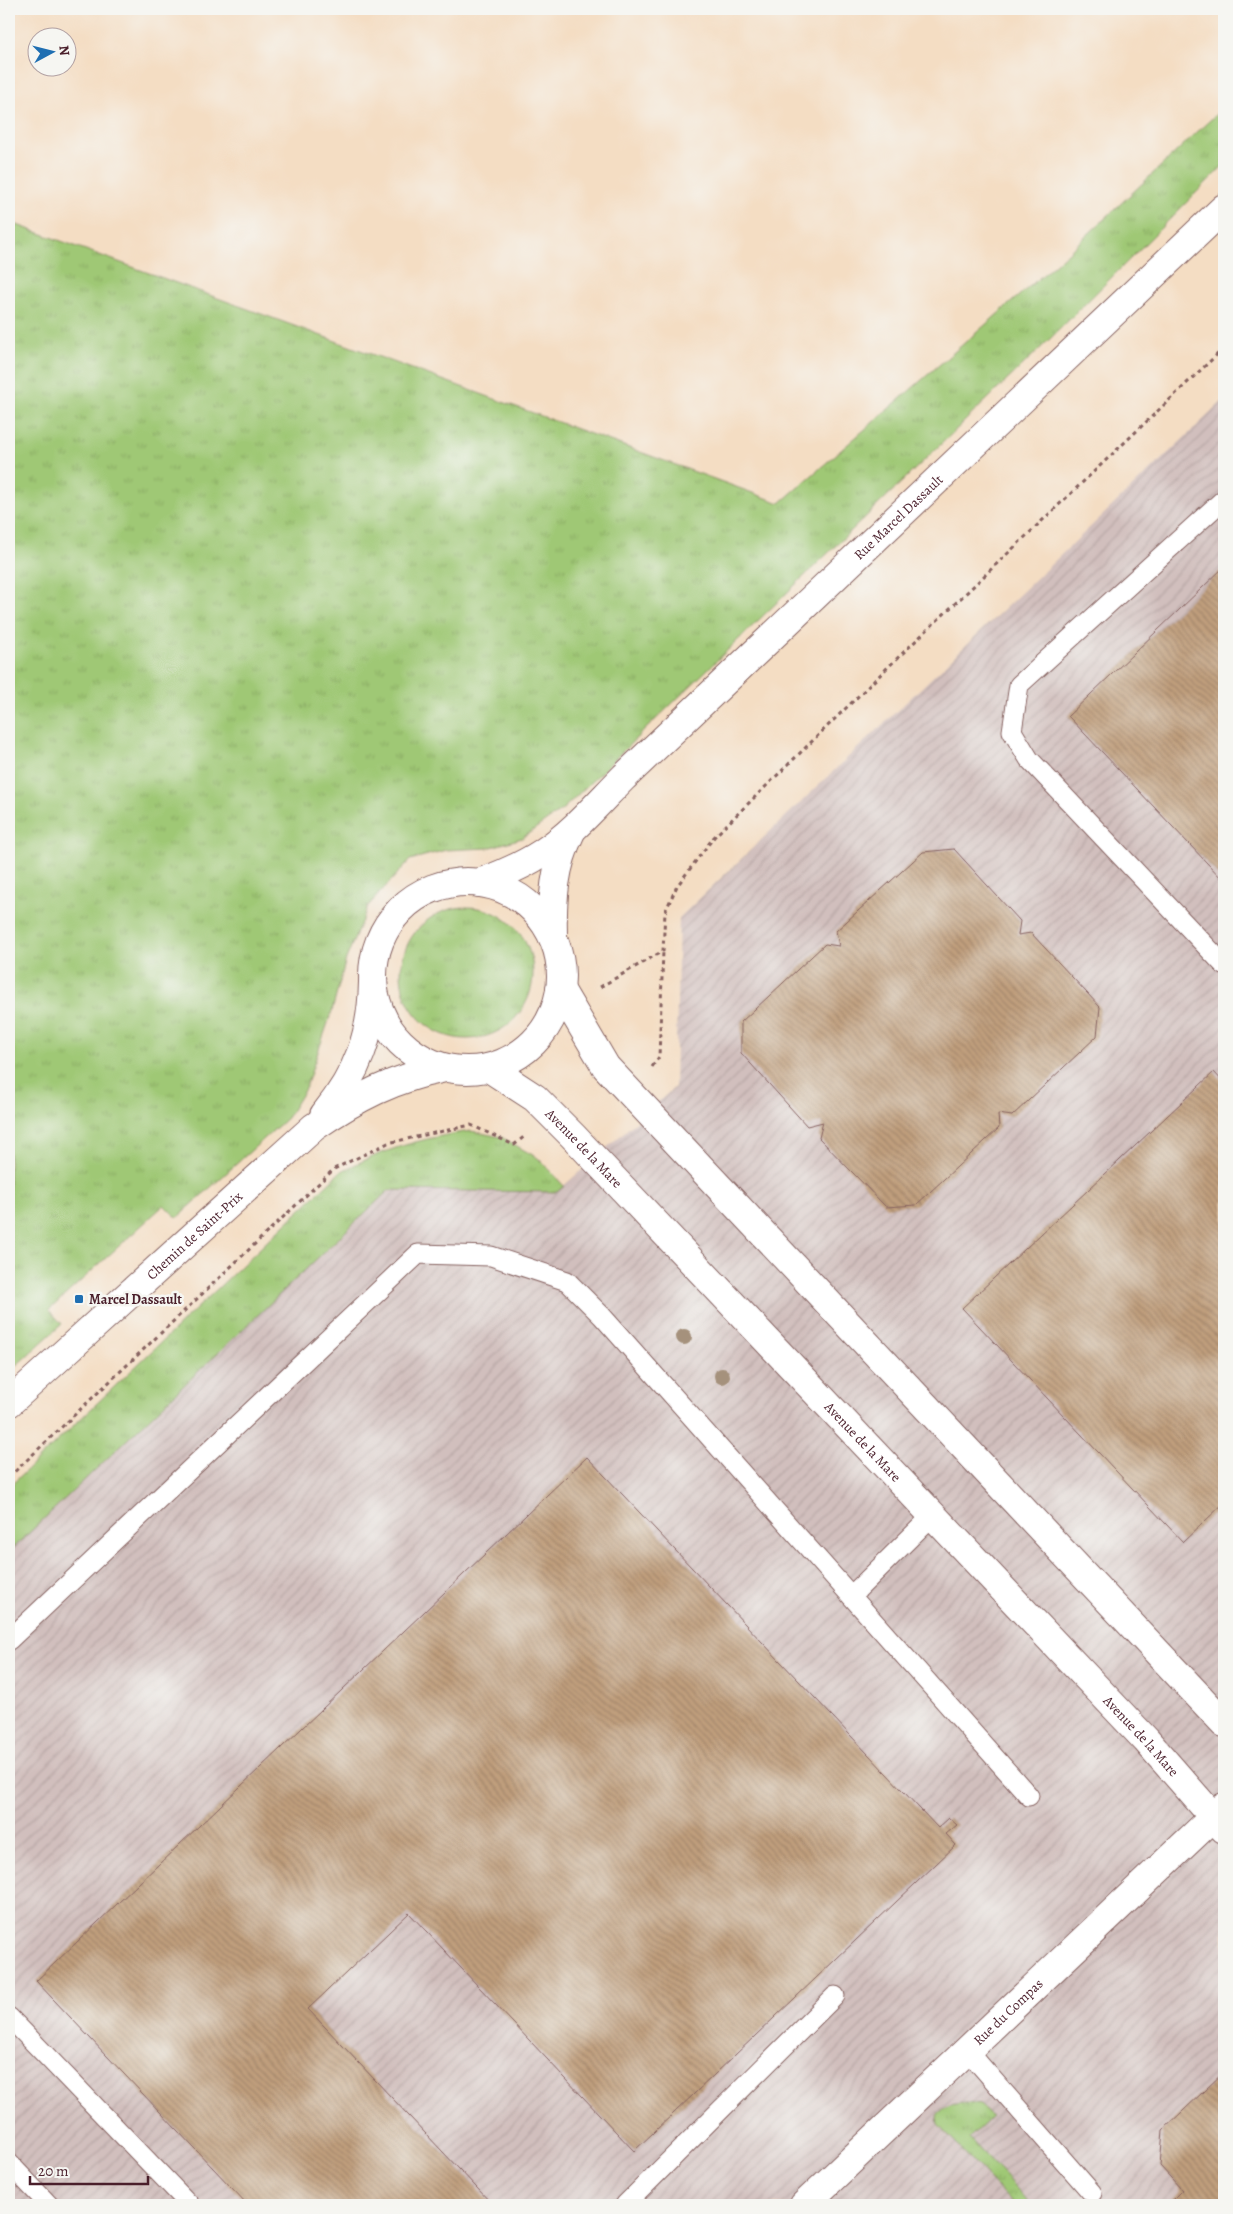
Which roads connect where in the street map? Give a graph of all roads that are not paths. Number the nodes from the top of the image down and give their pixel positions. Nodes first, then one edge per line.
1 (1224, 208) edge
2 (1224, 499) edge
3 (573, 828) junction
4 (479, 883) junction
5 (553, 937) junction
6 (1224, 965) edge
7 (373, 982) junction
8 (560, 989) junction
9 (445, 1068) junction
10 (489, 1068) junction
11 (314, 1127) junction
12 (9, 1403) edge
13 (933, 1515) junction
14 (851, 1596) junction
15 (9, 1640) edge
16 (1224, 1723) edge
17 (1029, 1796) dead end
18 (1220, 1817) edge
19 (835, 1996) dead end
20 (9, 2017) edge
21 (967, 2050) junction
22 (9, 2163) edge
23 (1092, 2192) dead end
24 (49, 2205) edge
25 (190, 2205) edge
26 (625, 2205) edge
27 (804, 2205) edge

1 - 3 street, Rue Marcel Dassault
2 - 6 lane
3 - 4 street, Rue Marcel Dassault
3 - 5 street, Rue Marcel Dassault
4 - 5 street
4 - 7 street
5 - 8 street
7 - 9 street
7 - 11 street, Chemin de Saint-Prix
8 - 10 street
8 - 16 street
9 - 10 street
9 - 11 street, Chemin de Saint-Prix
10 - 13 street, Avenue de la Mare
11 - 12 street, Chemin de Saint-Prix
13 - 14 lane
13 - 18 street, Avenue de la Mare
14 - 15 lane
14 - 17 lane
18 - 21 street, Rue du Compas
19 - 26 lane
20 - 25 lane
21 - 23 lane
21 - 27 street, Rue du Compas
22 - 24 lane

